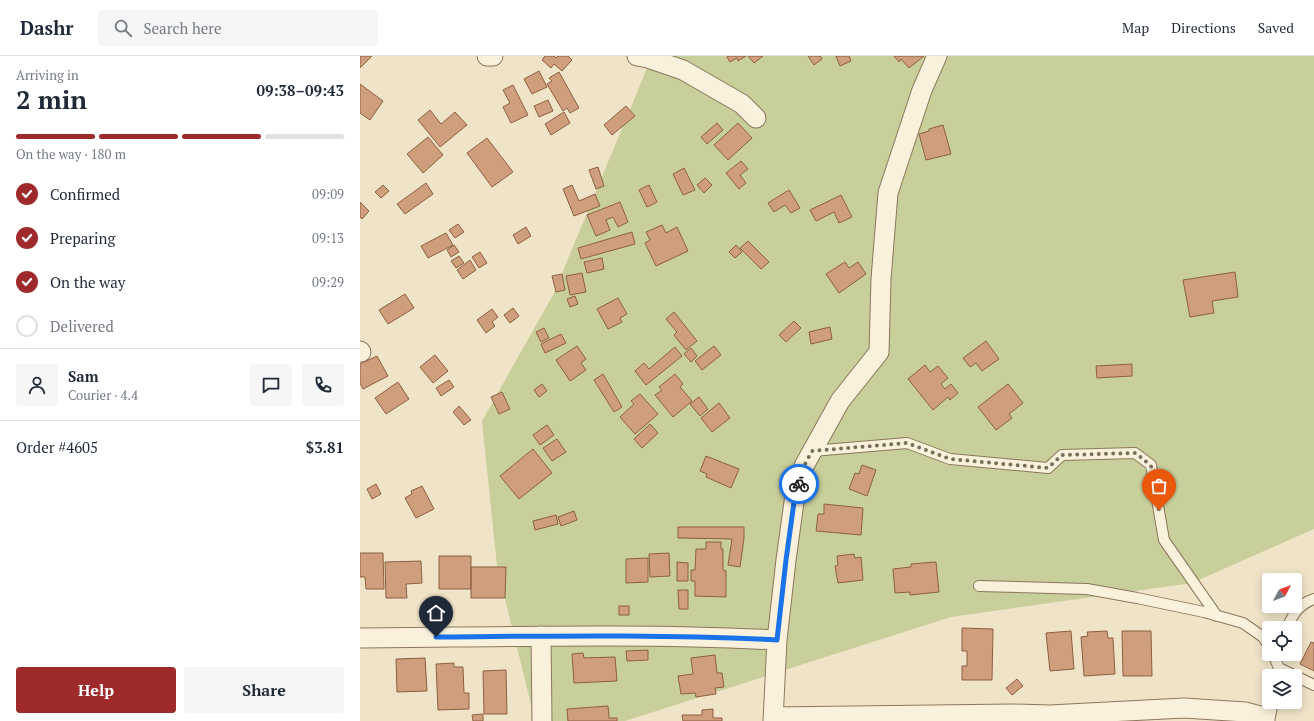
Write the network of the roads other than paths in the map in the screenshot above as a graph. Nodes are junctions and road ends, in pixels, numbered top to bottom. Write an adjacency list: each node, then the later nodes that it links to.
1 (487, 56): 2 (street)
2 (493, 56)
3 (637, 56): 5 (street)
4 (937, 56): 6 (street)
5 (756, 118)
6 (812, 451): 9 (lane); 14 (street)
7 (979, 586): 9 (lane)
8 (1314, 599): 10 (lane)
9 (1217, 616): 12 (lane)
10 (1291, 621)
11 (541, 636): 13 (street); 14 (street); 21 (street)
12 (1262, 636)
13 (360, 638)
14 (777, 640): 19 (street)
15 (1276, 662): 16 (lane)
16 (1314, 685)
17 (1269, 709): 20 (lane)
18 (1051, 718): 19 (street); 20 (street)
19 (773, 719)
20 (1263, 720)
21 (542, 721)

